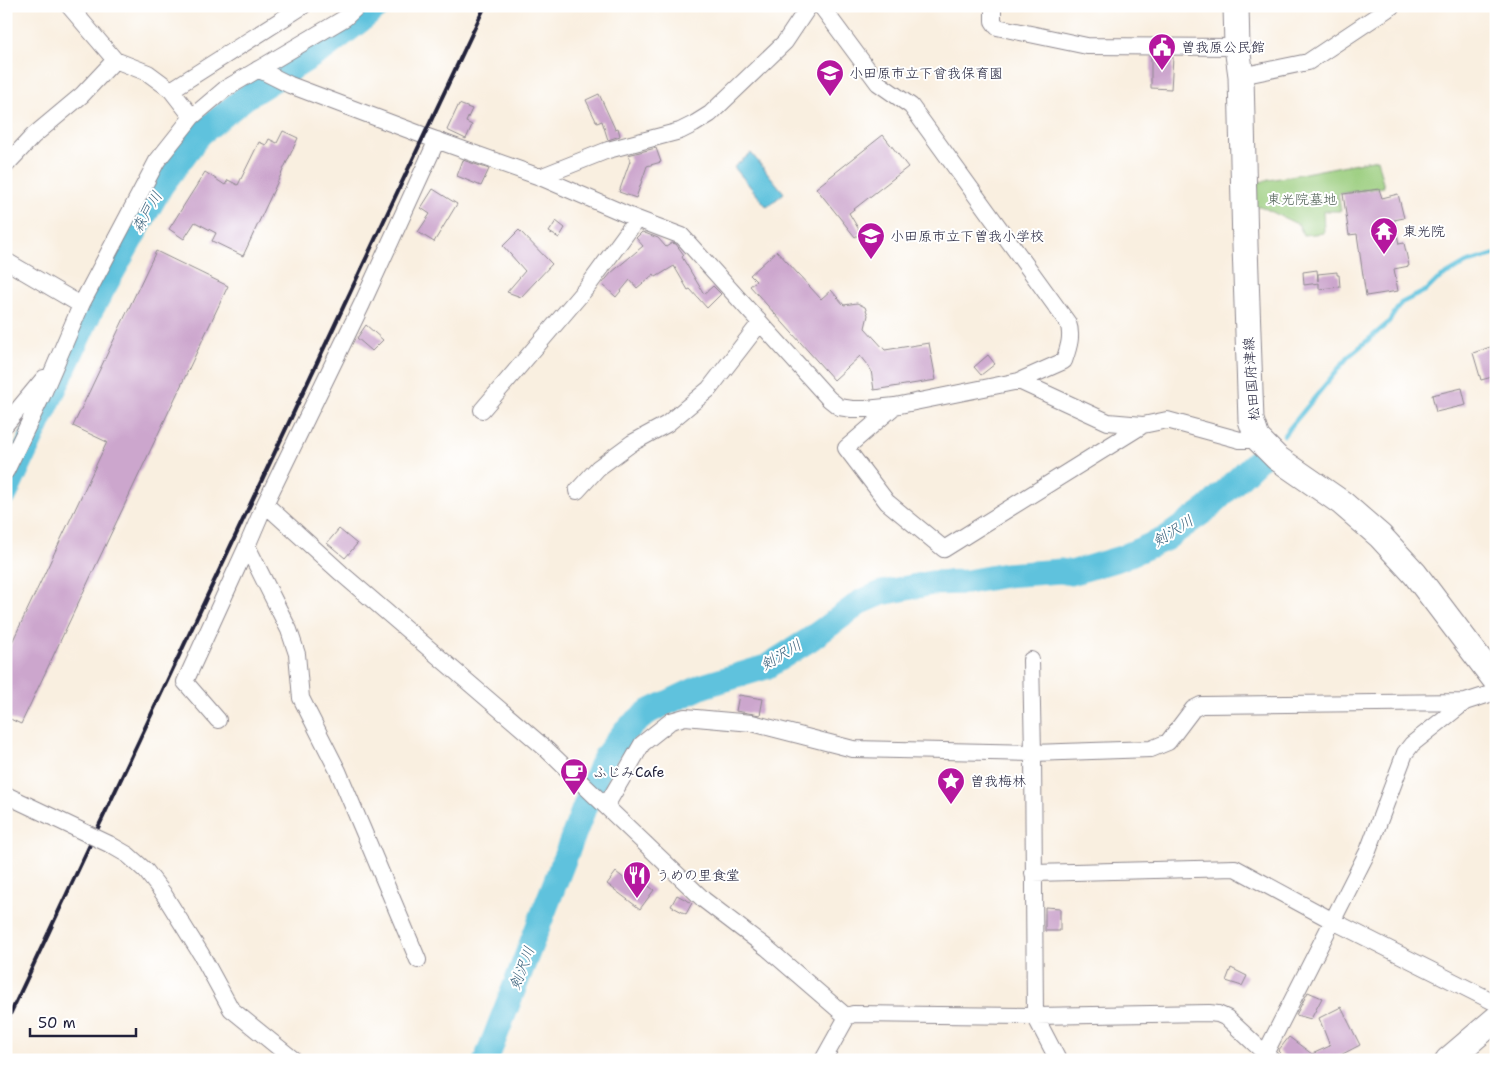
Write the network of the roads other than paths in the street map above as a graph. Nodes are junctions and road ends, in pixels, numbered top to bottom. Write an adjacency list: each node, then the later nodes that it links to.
1 (69, 6): 10 (street)
2 (303, 6): 13 (street)
3 (358, 6): 11 (street)
4 (809, 6): 17 (street)
5 (821, 6): 23 (street)
6 (993, 6): 9 (street)
7 (1236, 6): 9 (main road, 松田国府津線)
8 (1392, 6): 12 (street)
9 (1237, 47): 12 (main road, 松田国府津線)
10 (116, 60): 13 (street); 16 (street)
11 (258, 69): 14 (street); 15 (street)
12 (1241, 76): 28 (main road, 松田国府津線)
13 (171, 90): 14 (street)
14 (192, 117): 20 (street)
15 (437, 140): 17 (street); 31 (street)
16 (6, 165)
17 (540, 177): 18 (street)
18 (638, 219): 21 (street); 25 (street)
19 (6, 261): 20 (street)
20 (82, 303): 22 (street)
21 (760, 323): 24 (street); 30 (street)
22 (53, 367): 26 (street); 29 (street)
23 (1019, 381): 24 (street); 27 (street)
24 (895, 406): 27 (street)
25 (482, 410)
26 (6, 424)
27 (1143, 425): 28 (street)
28 (1258, 438): 34 (main road, 松田国府津線)
29 (6, 471)
30 (577, 491)
31 (265, 504): 32 (street); 40 (street)
32 (247, 546): 37 (street); 43 (street)
33 (1031, 660): 38 (street)
34 (1496, 681)
35 (1496, 692): 36 (street)
36 (1465, 702): 38 (street); 42 (street)
37 (218, 720)
38 (1033, 753): 40 (street); 41 (street)
39 (6, 795): 49 (street, bridge)
40 (604, 803): 46 (street)
41 (1033, 873): 42 (street); 45 (street)
42 (1333, 921): 44 (street); 48 (street)
43 (418, 960)
44 (1496, 1002)
45 (1034, 1016): 46 (street); 48 (street); 51 (street)
46 (847, 1017): 50 (street)
47 (1496, 1019): 52 (main road)
48 (1268, 1057)
49 (294, 1060)
50 (823, 1060)
51 (1058, 1060)
52 (1448, 1060)

